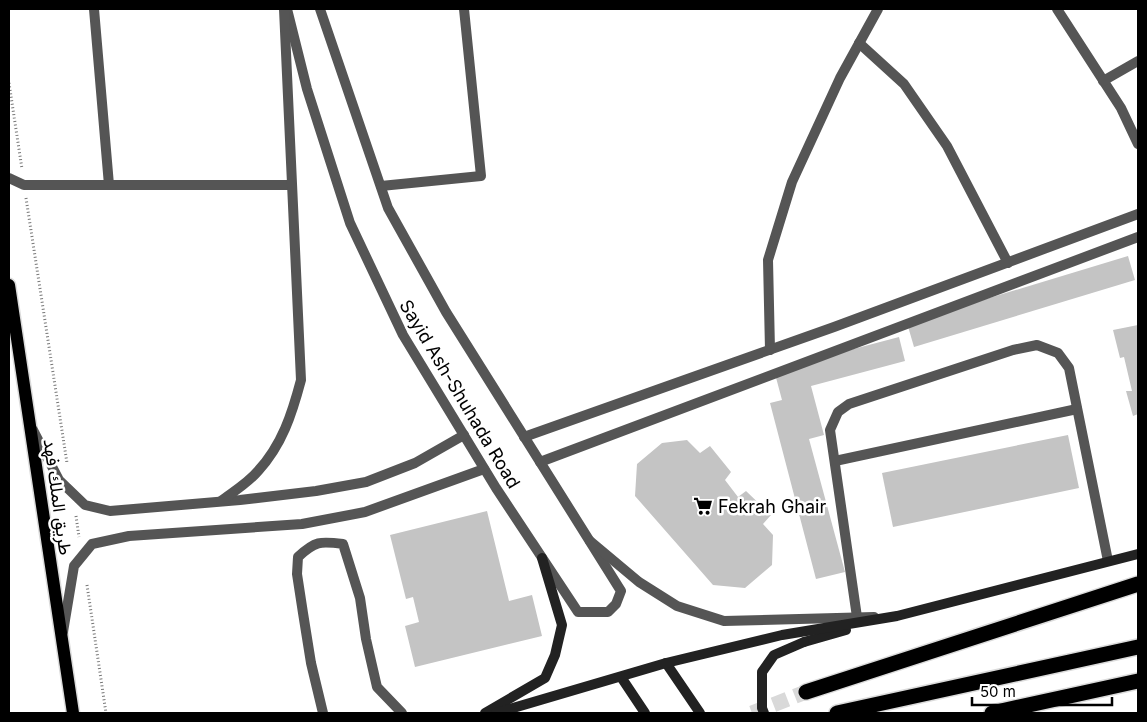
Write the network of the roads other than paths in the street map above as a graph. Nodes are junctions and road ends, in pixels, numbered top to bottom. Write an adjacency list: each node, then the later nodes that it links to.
1 (94, 9): 12 (street)
2 (285, 9): 13 (street); 22 (street, Sayid Ash-Shuhada Road)
3 (320, 9): 14 (street, Sayid Ash-Shuhada Road)
4 (464, 9): 14 (street)
5 (878, 9): 7 (street)
6 (1057, 9): 9 (street)
7 (859, 42): 17 (street); 19 (street)
8 (1138, 61): 9 (street)
9 (1103, 80): 10 (street)
10 (1138, 144)
11 (9, 178): 12 (street)
12 (110, 185): 13 (street)
13 (291, 185): 27 (street)
14 (381, 186): 23 (street, Sayid Ash-Shuhada Road)
15 (1138, 214): 17 (street)
16 (1138, 237): 25 (street)
17 (1008, 263): 19 (street)
18 (9, 285): 21 (main road, طريق الملك فهد)
19 (770, 350): 23 (street)
20 (1077, 409): 24 (street); 24 (street); 31 (street)
21 (29, 422): 27 (street); 35 (main road, طريق الملك فهد)
22 (464, 435): 26 (street, Sayid Ash-Shuhada Road); 27 (street)
23 (524, 437): 25 (street, Sayid Ash-Shuhada Road)
24 (835, 461): 34 (street)
25 (540, 462): 28 (street, Sayid Ash-Shuhada Road)
26 (484, 469): 30 (street, Sayid Ash-Shuhada Road); 35 (street)
27 (222, 501)
28 (590, 542): 30 (street, Sayid Ash-Shuhada Road); 34 (street)
29 (1138, 554): 31 (main road)
30 (542, 558): 46 (main road)
31 (1108, 562): 33 (main road)
32 (1138, 584): 41 (highway)
33 (897, 616): 34 (street); 37 (main road); 50 (main road, bridge)
34 (857, 617)
35 (62, 641): 40 (main road, طريق الملك فهد)
36 (1138, 647): 51 (highway)
37 (666, 663): 38 (main road); 49 (main road)
38 (621, 677): 47 (main road); 48 (main road)
39 (1138, 681): 52 (highway)
40 (69, 689): 42 (main road, طريق الملك فهد); 43 (main road)
41 (806, 692)
42 (73, 713)
43 (78, 713)
44 (323, 713): 45 (street)
45 (402, 713)
46 (485, 713)
47 (496, 713)
48 (645, 713)
49 (700, 713)
50 (764, 713)
51 (837, 713)
52 (992, 713)

